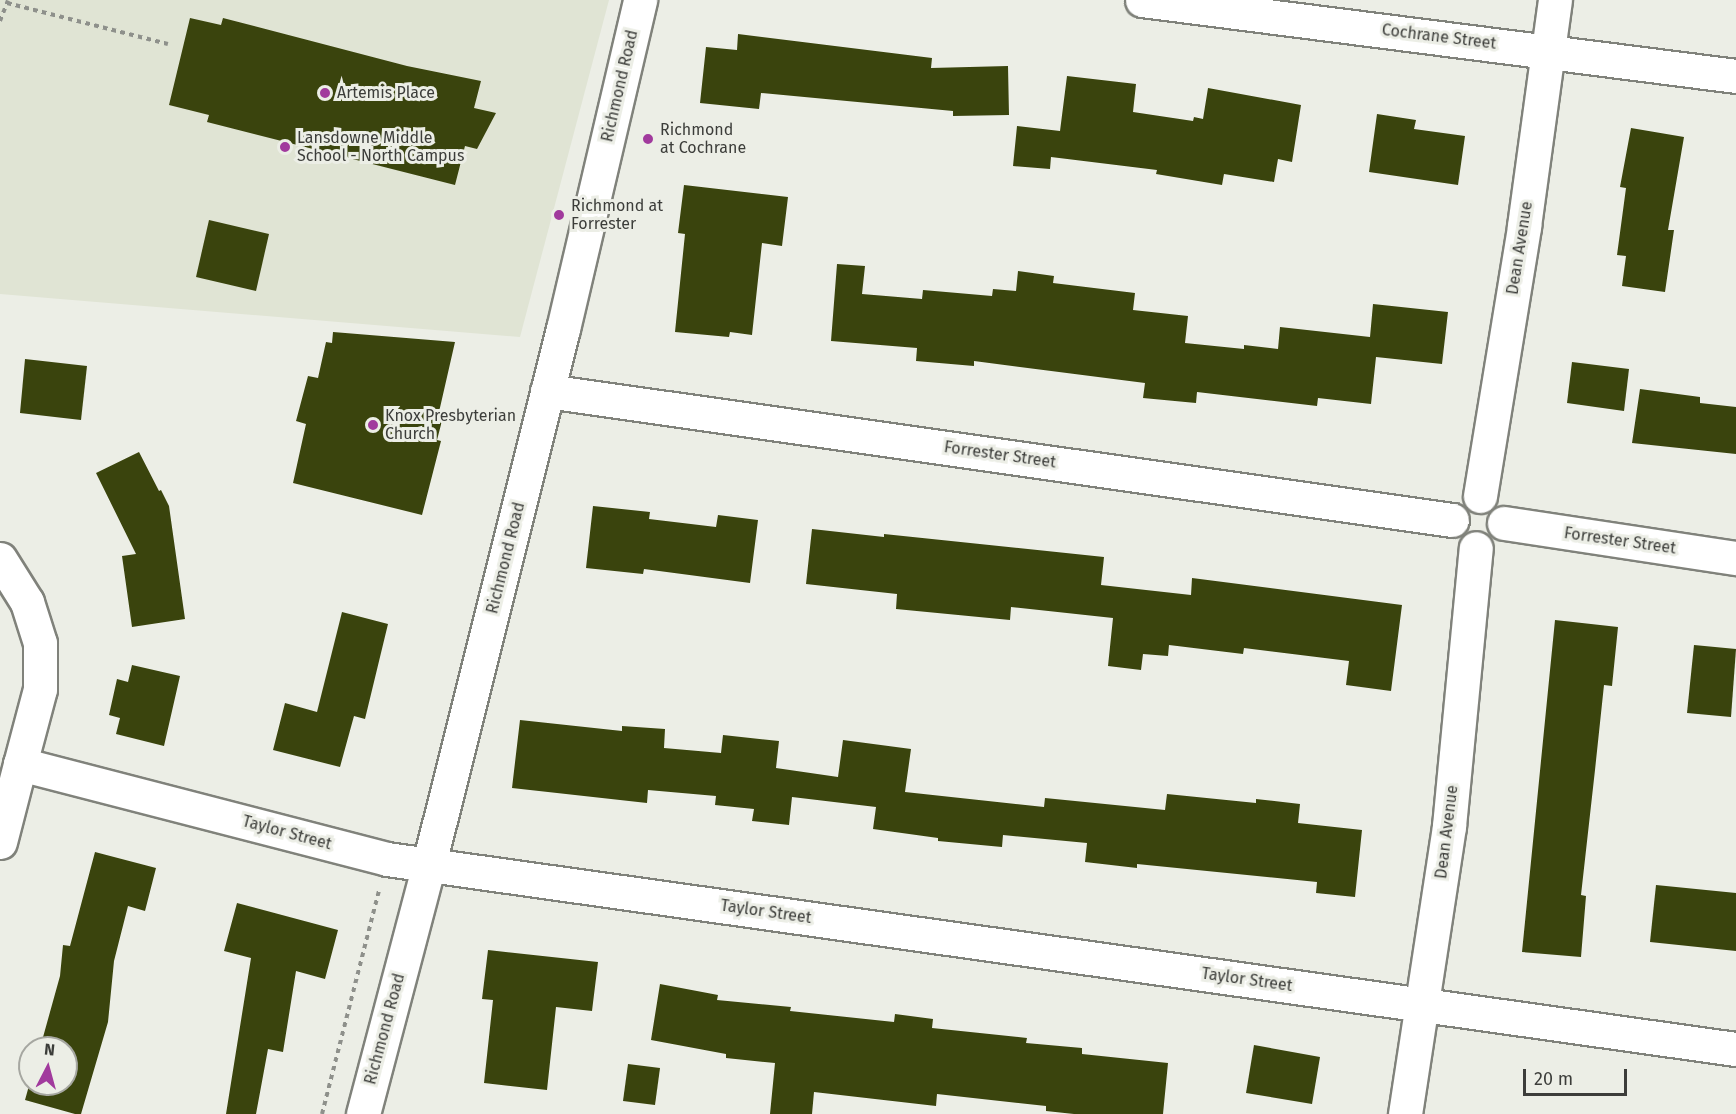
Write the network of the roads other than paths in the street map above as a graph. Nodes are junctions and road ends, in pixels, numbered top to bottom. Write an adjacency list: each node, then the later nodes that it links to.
1 (640, 0): 6 (street, Richmond Road)
2 (1142, 0): 4 (street, Cochrane Street)
3 (1555, 0): 4 (street, Dean Avenue)
4 (1547, 50): 5 (street, Cochrane Street); 7 (street, Dean Avenue)
5 (1736, 76)
6 (547, 390): 8 (street, Forrester Street); 15 (street, Richmond Road)
7 (1480, 496): 8 (street); 9 (street)
8 (1452, 520): 10 (street)
9 (1504, 524): 10 (street); 11 (street, Forrester Street)
10 (1476, 548): 16 (street, Dean Avenue)
11 (1736, 558)
12 (0, 559): 13 (street)
13 (20, 764): 14 (street); 15 (street, Taylor Street)
14 (0, 842)
15 (429, 864): 16 (street, Taylor Street); 18 (street, Richmond Road)
16 (1422, 1005): 17 (street, Taylor Street); 19 (street, Dean Avenue)
17 (1736, 1049)
18 (363, 1114)
19 (1405, 1114)

